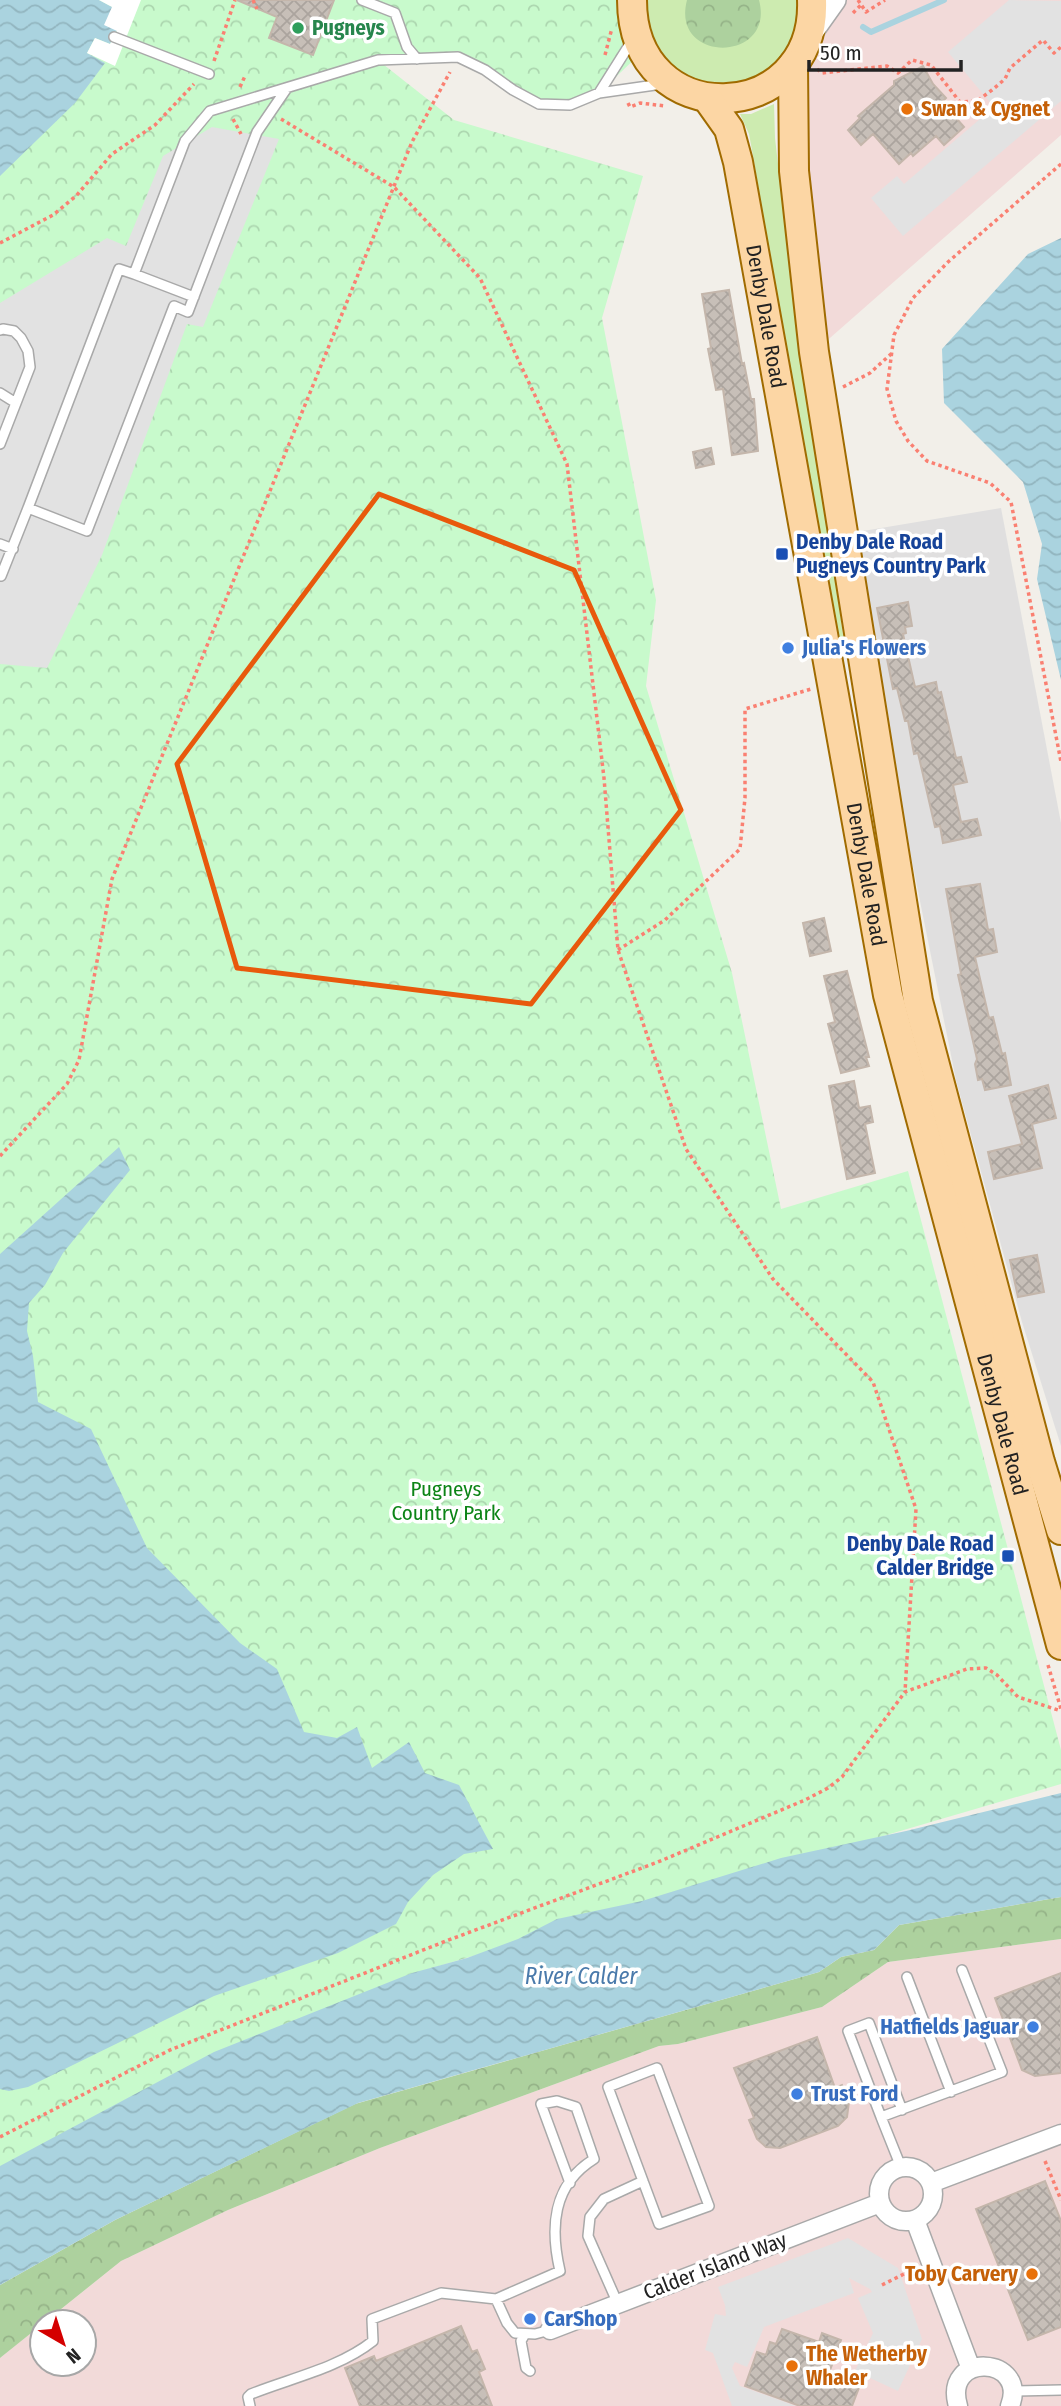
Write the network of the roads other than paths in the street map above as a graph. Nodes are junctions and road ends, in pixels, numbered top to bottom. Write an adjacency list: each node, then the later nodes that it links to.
1 (362, 0): 7 (lane)
2 (812, 0): 6 (main road)
3 (835, 0): 6 (street)
4 (631, 13): 10 (main road); 12 (lane)
5 (114, 37): 9 (lane)
6 (808, 38): 8 (main road)
7 (417, 59): 11 (lane); 12 (lane)
8 (805, 67): 13 (main road); 24 (main road, Denby Dale Road)
9 (209, 74)
10 (670, 82): 12 (lane); 13 (main road)
11 (287, 88): 14 (lane); 15 (lane)
12 (599, 93)
13 (707, 98): 25 (main road, Denby Dale Road)
14 (134, 274): 15 (lane); 20 (lane)
15 (194, 297): 20 (lane)
16 (0, 330): 18 (lane)
17 (0, 393): 18 (lane)
18 (16, 403): 19 (lane)
19 (0, 444)
20 (27, 508): 22 (lane)
21 (0, 544): 22 (lane)
22 (13, 548): 23 (lane)
23 (1, 576)
24 (1061, 1530)
25 (1061, 1645)
26 (962, 1970): 28 (lane)
27 (907, 1977): 28 (lane)
28 (951, 2092): 29 (lane)
29 (902, 2110): 30 (lane); 30 (lane)
30 (881, 2117): 32 (lane)
31 (1061, 2134): 35 (street)
32 (901, 2167): 35 (street); 36 (street)
33 (643, 2181): 33 (lane); 39 (lane)
34 (570, 2183): 34 (lane); 38 (lane)
35 (931, 2183): 37 (street)
36 (880, 2203): 37 (street); 39 (street, Calder Island Way)
37 (915, 2220): 42 (street)
38 (496, 2298): 41 (lane); 46 (lane)
39 (618, 2304): 40 (street, Calder Island Way)
40 (550, 2330): 41 (lane)
41 (525, 2334): 43 (lane)
42 (971, 2369): 45 (street); 47 (street)
43 (530, 2371)
44 (1061, 2390): 45 (lane)
45 (1012, 2399)
46 (250, 2406)
47 (957, 2406)

